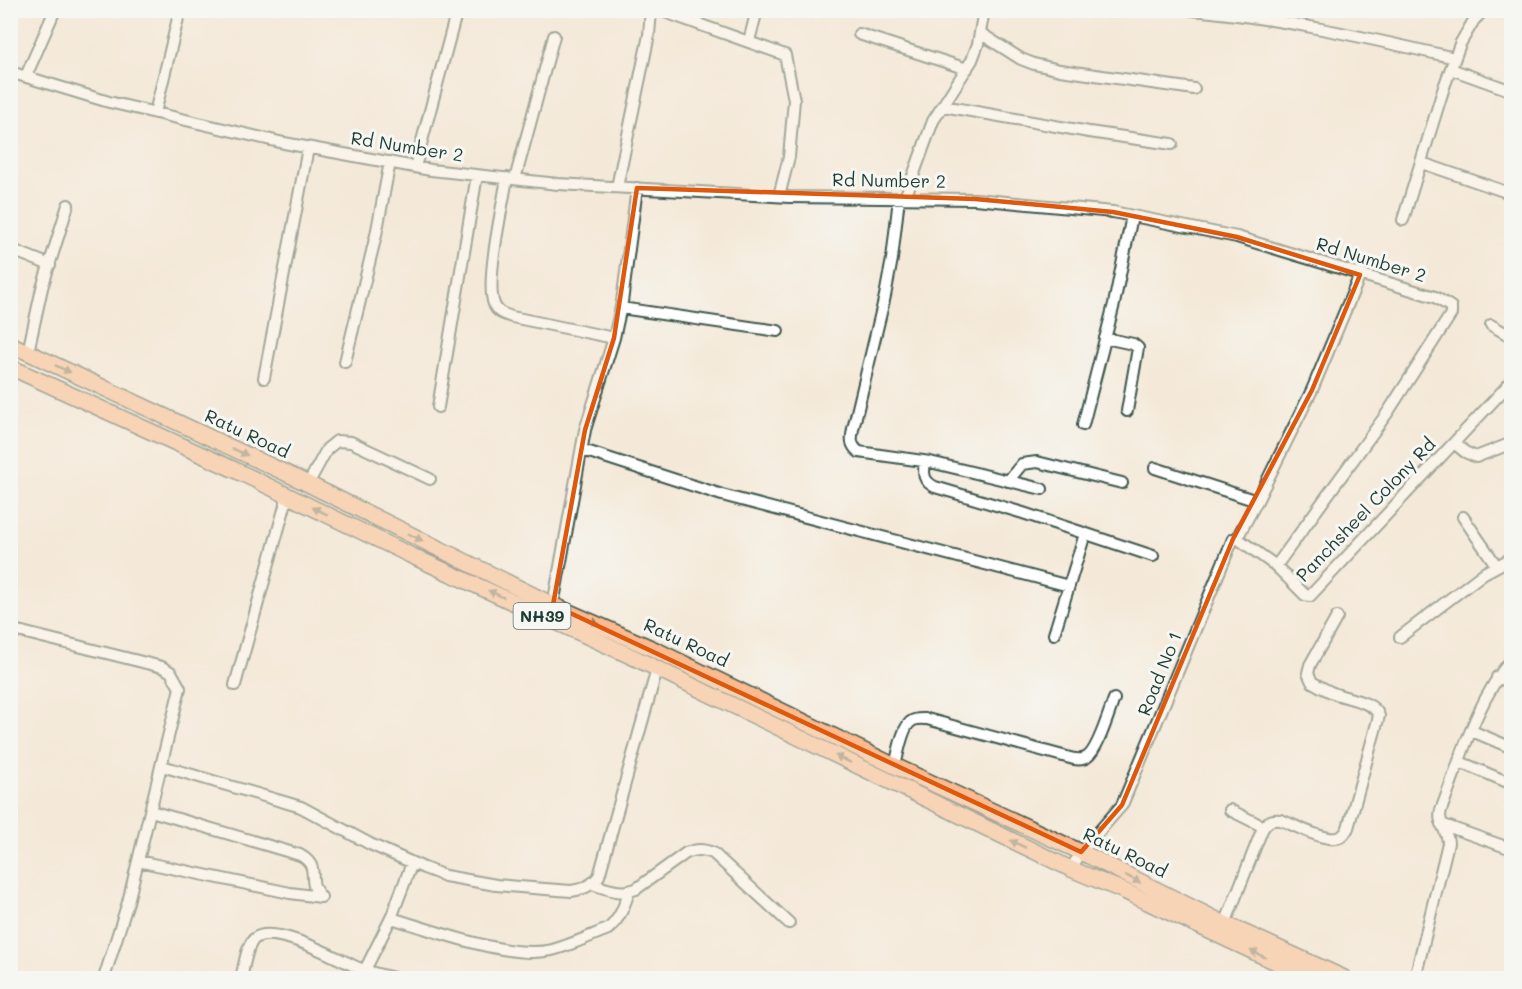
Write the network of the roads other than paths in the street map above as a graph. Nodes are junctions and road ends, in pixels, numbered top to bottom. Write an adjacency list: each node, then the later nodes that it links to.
1 (55, 10): 18 (street)
2 (180, 10): 22 (street)
3 (457, 10): 27 (street)
4 (651, 10): 30 (street)
5 (659, 10): 14 (street)
6 (757, 10): 14 (street)
7 (984, 10): 11 (street)
8 (1192, 10): 10 (street)
9 (1484, 10): 15 (street)
10 (1219, 12): 15 (street)
11 (980, 33): 16 (street); 19 (street)
12 (859, 34): 16 (street)
13 (554, 36): 29 (street)
14 (749, 41): 33 (street)
15 (1453, 64): 20 (street); 26 (street)
16 (967, 69): 21 (street)
17 (10, 72): 18 (street, Rd Number 2)
18 (26, 76): 22 (street, Rd Number 2)
19 (1194, 89)
20 (1512, 92)
21 (943, 106): 23 (street); 34 (street)
22 (155, 113): 24 (street, Rd Number 2)
23 (1172, 144)
24 (308, 148): 25 (street, Rd Number 2); 51 (street)
25 (390, 162): 27 (street, Rd Number 2); 49 (street)
26 (1422, 163): 32 (street); 37 (street)
27 (415, 167): 28 (street, Rd Number 2)
28 (477, 175): 29 (street, Rd Number 2); 53 (street)
29 (511, 179): 30 (street, Rd Number 2); 45 (street)
30 (617, 187): 31 (street, Rd Number 2)
31 (637, 188): 33 (street, Rd Number 2); 41 (street)
32 (1512, 194)
33 (779, 196): 34 (street, Rd Number 2)
34 (902, 198): 36 (street, Rd Number 2); 59 (street)
35 (68, 205): 39 (street)
36 (1132, 216): 40 (street, Rd Number 2); 46 (street)
37 (1403, 220)
38 (10, 249): 39 (street)
39 (50, 265): 48 (street)
40 (1360, 275): 67 (street, Road No 1); 74 (street, Rd Number 2)
41 (621, 308): 43 (street); 45 (street)
42 (1491, 325): 44 (street)
43 (778, 331)
44 (1512, 337)
45 (614, 338): 58 (street)
46 (1105, 338): 54 (street); 55 (street)
47 (10, 344): 48 (main road, Ratu Road)
48 (28, 352): 64 (main road, Ratu Road, one-way to 64)
49 (345, 362)
50 (10, 367): 66 (main road, Ratu Road / NH39)
51 (264, 378)
52 (1512, 381): 57 (street, Panchsheel Colony Rd)
53 (438, 407)
54 (1127, 411)
55 (1083, 425)
56 (1512, 442): 57 (street)
57 (1454, 443): 74 (street, Panchsheel Colony Rd)
58 (583, 450): 75 (street); 76 (street)
59 (925, 462): 62 (street); 69 (street)
60 (1155, 468): 67 (street)
61 (430, 479): 64 (street)
62 (1008, 481): 63 (street); 65 (street)
63 (1122, 483)
64 (308, 484): 76 (main road, Ratu Road, one-way to 76)
65 (1042, 489)
66 (288, 495): 82 (main road, Ratu Road / NH39, one-way to 66); 85 (street)
67 (1257, 501): 70 (street, Road No 1)
68 (1463, 517): 73 (street)
69 (1085, 534): 71 (street); 75 (street)
70 (1237, 538): 74 (street, Panchsheel Colony Rd); 98 (street, Road No 1)
71 (1153, 556)
72 (1512, 558): 73 (street)
73 (1496, 565): 80 (street)
74 (1276, 566)
75 (1069, 586): 79 (street)
76 (553, 605): 91 (main road, Ratu Road, one-way to 91)
77 (1337, 617): 96 (street)
78 (10, 629): 90 (street)
79 (1054, 634)
80 (1400, 637)
81 (1512, 659): 83 (street)
82 (657, 669): 101 (main road, Ratu Road / NH39, one-way to 82); 102 (street)
83 (1497, 677): 84 (street); 87 (street)
84 (1512, 683)
85 (235, 685)
86 (1114, 699): 91 (street)
87 (1472, 731): 88 (street); 89 (street)
88 (1512, 748)
89 (1460, 762): 92 (street); 95 (street)
90 (162, 766): 94 (street); 100 (street)
91 (895, 766): 98 (main road, Ratu Road)
92 (1512, 784)
93 (1230, 810): 96 (street)
94 (151, 811): 99 (street); 99 (street)
95 (1441, 824): 97 (street); 113 (street)
96 (1264, 827): 106 (street)
97 (1512, 846)
98 (1081, 852): 101 (street, Road No 1); 106 (main road, Ratu Road, one-way to 106)
99 (138, 861): 108 (street)
100 (412, 863): 102 (street); 104 (street)
101 (1071, 869): 111 (main road, Ratu Road, one-way to 101)
102 (592, 884): 103 (street)
103 (629, 892): 104 (street); 105 (street)
104 (391, 918): 107 (street)
105 (789, 923)
106 (1225, 924): 112 (main road, Ratu Road)
107 (365, 970): 109 (street); 110 (street)
108 (104, 978)
109 (241, 978)
110 (394, 978)
111 (1311, 978)
112 (1344, 978)
113 (1415, 978)

